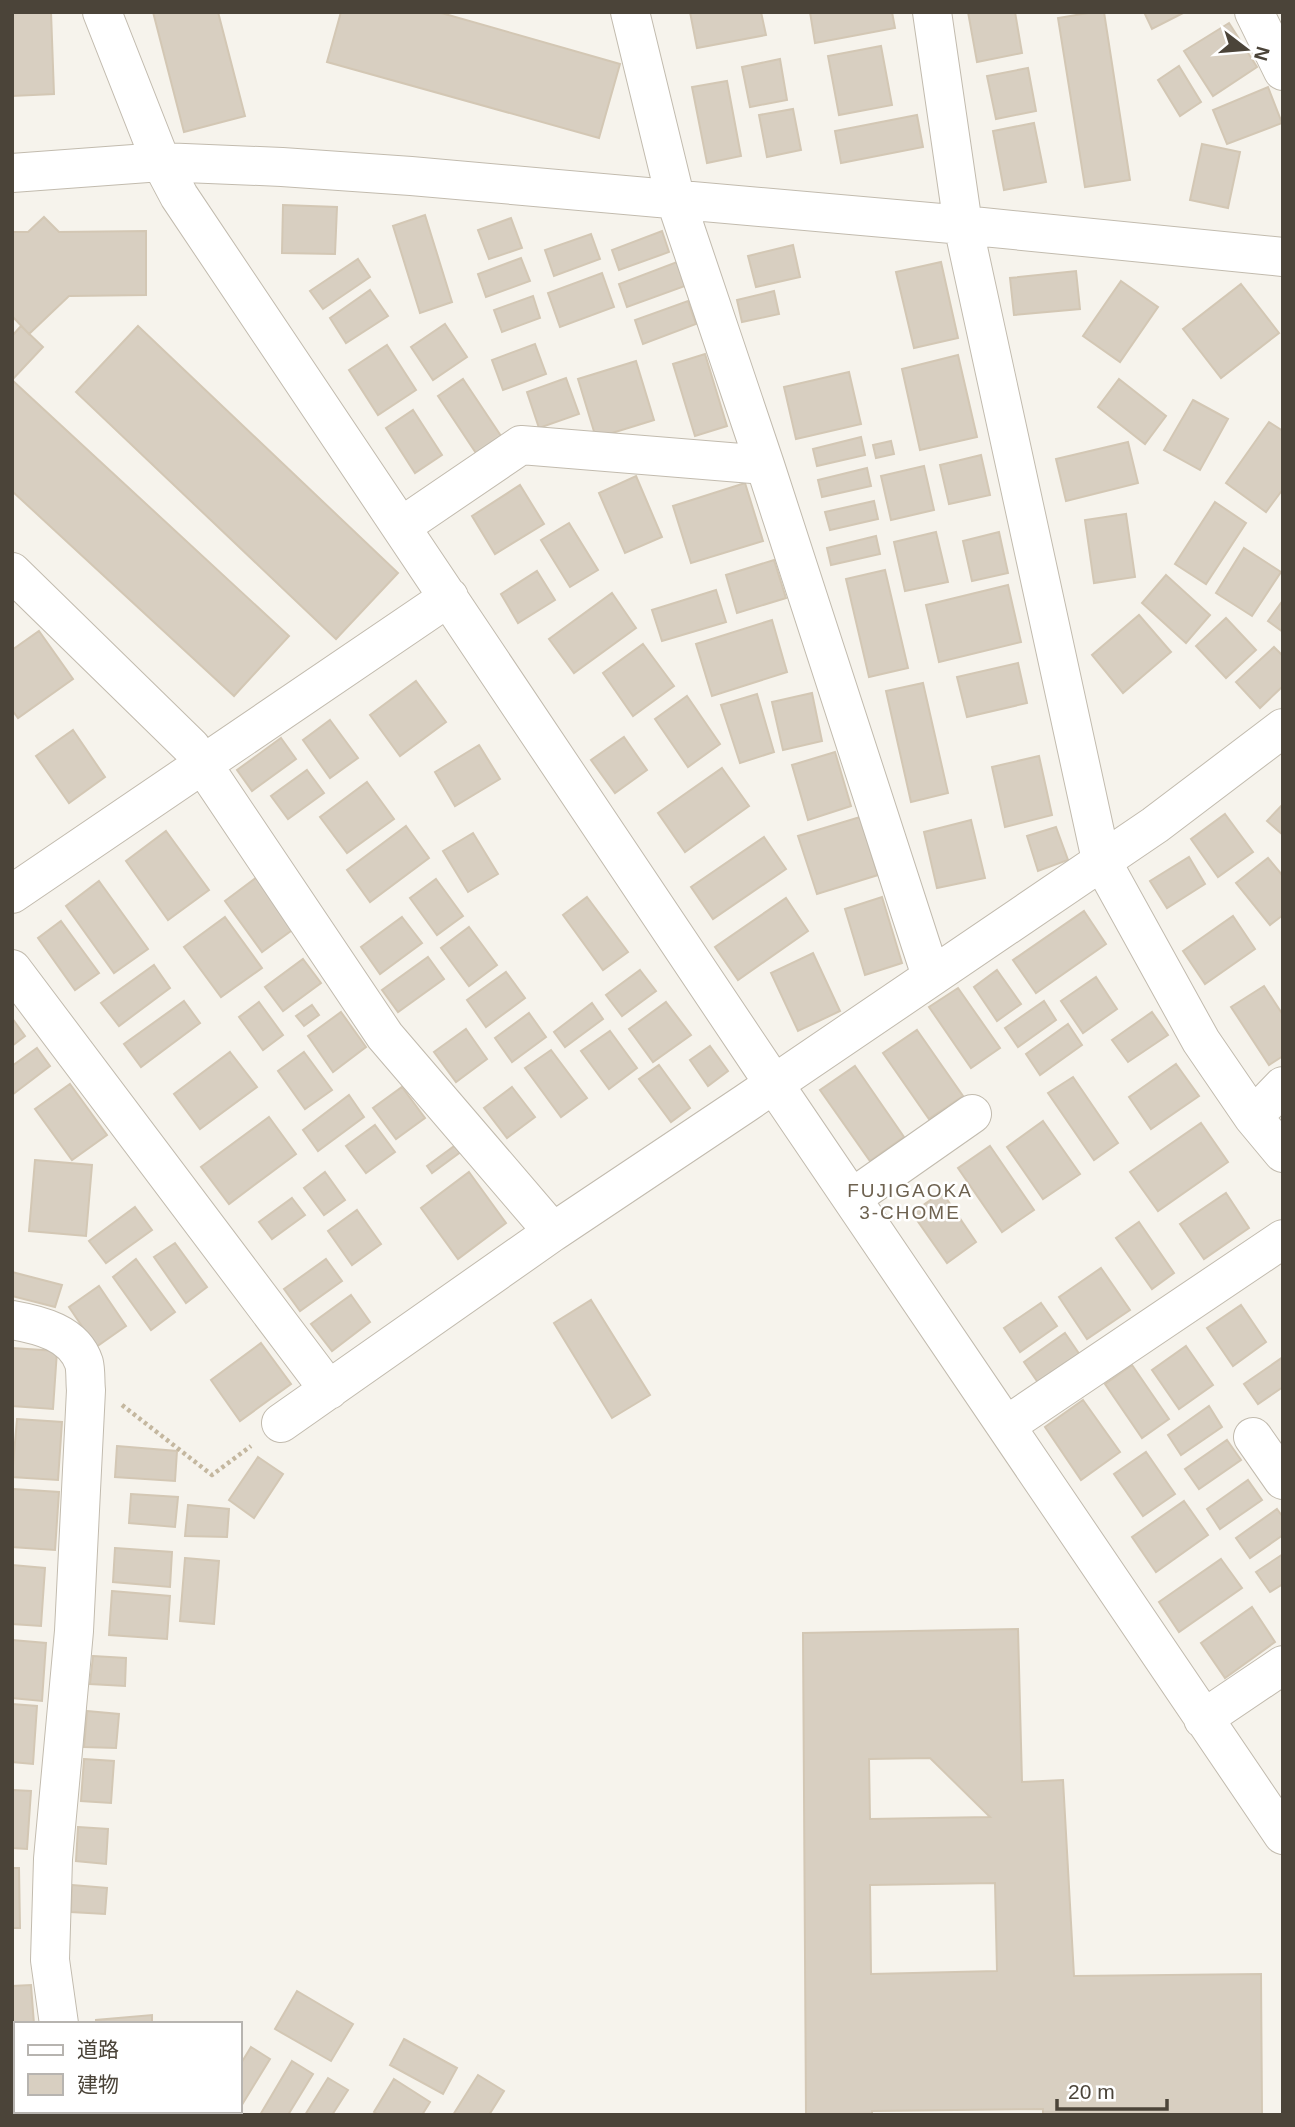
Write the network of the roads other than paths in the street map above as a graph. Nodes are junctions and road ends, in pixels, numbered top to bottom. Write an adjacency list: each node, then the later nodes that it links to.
1 (102, 12): 6 (street)
2 (630, 12): 8 (street)
3 (932, 12): 9 (street)
4 (1254, 12): 5 (street)
5 (1283, 71)
6 (161, 162): 7 (street); 8 (street); 12 (street)
7 (12, 173)
8 (676, 201): 9 (street); 11 (street)
9 (963, 225): 10 (street); 17 (street)
10 (1283, 257)
11 (765, 465): 12 (street); 20 (street)
12 (402, 526): 14 (street)
13 (12, 572): 16 (street)
14 (449, 597): 16 (street); 21 (street)
15 (1283, 728): 17 (street)
16 (203, 764): 18 (street); 27 (street)
17 (1101, 860): 20 (street); 24 (street)
18 (12, 894)
19 (12, 970): 30 (street)
20 (931, 976): 21 (street)
21 (774, 1084): 26 (street); 27 (street)
22 (1283, 1086): 24 (street)
23 (972, 1114): 26 (street)
24 (1253, 1117): 25 (street)
25 (1283, 1153)
26 (852, 1198): 32 (street)
27 (553, 1232): 30 (street)
28 (1283, 1239): 32 (street)
29 (12, 1320): 38 (street)
30 (329, 1390): 31 (street)
31 (281, 1423)
32 (1007, 1425): 36 (street)
33 (1253, 1437): 34 (street)
34 (1283, 1480)
35 (1283, 1665): 36 (street)
36 (1203, 1719): 37 (street)
37 (1283, 1835)
38 (59, 2022)

